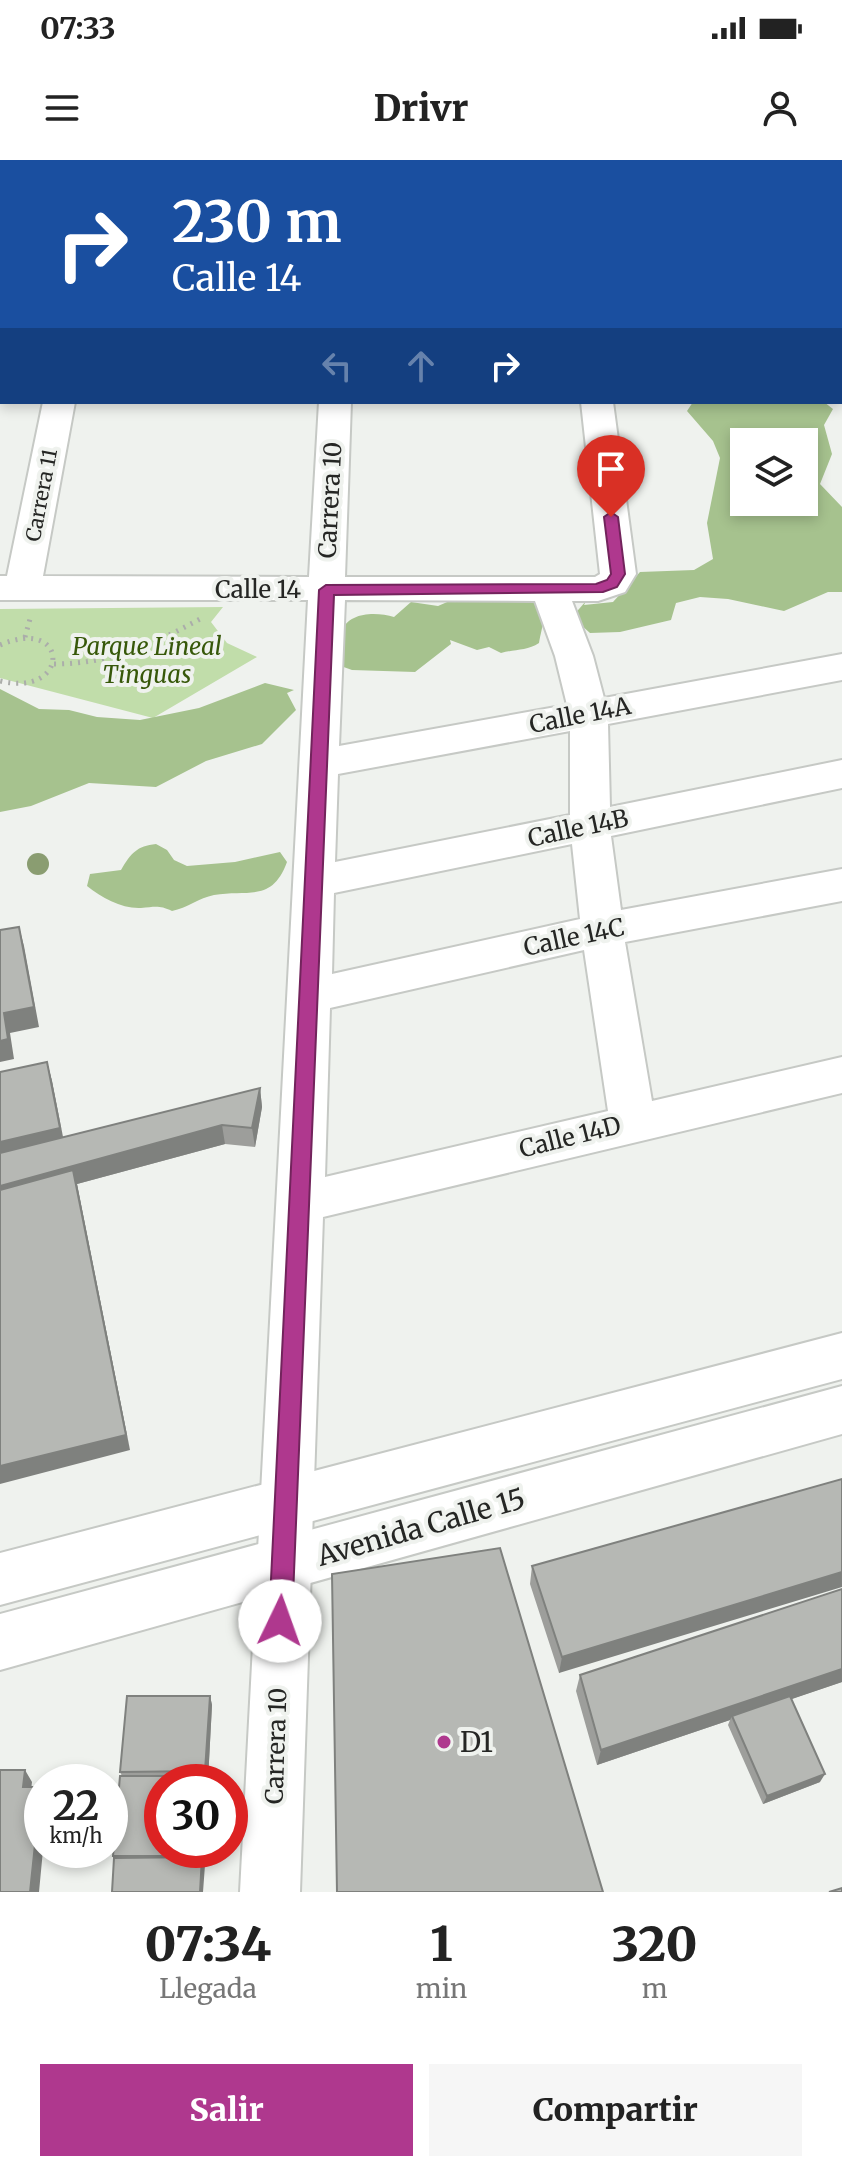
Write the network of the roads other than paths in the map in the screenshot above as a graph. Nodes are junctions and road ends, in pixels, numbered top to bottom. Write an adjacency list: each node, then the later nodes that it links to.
1 (58, 404): 4 (street, Carrera 11)
2 (335, 404): 6 (street, Carrera 10)
3 (597, 404): 5 (street, Calle 14)
4 (11, 588): 6 (street, Calle 14)
5 (549, 589): 6 (street, Calle 14); 8 (street)
6 (326, 590): 9 (street, Carrera 10)
7 (842, 667): 8 (street, Calle 14A)
8 (589, 714): 9 (street, Calle 14A); 11 (street)
9 (319, 764): 12 (street, Carrera 10)
10 (842, 774): 11 (street, Calle 14B)
11 (590, 826): 12 (street, Calle 14B); 14 (street)
12 (313, 882): 15 (street, Carrera 10)
13 (842, 885): 14 (street, Calle 14C)
14 (602, 930): 15 (street, Calle 14C); 17 (street)
15 (308, 996): 18 (street, Carrera 10)
16 (842, 1075): 17 (street, Calle 14D)
17 (633, 1122): 18 (street, Calle 14D)
18 (299, 1203): 21 (street, Carrera 10)
19 (842, 1356): 21 (street)
20 (842, 1410): 22 (street, Avenida Calle 15)
21 (286, 1505): 22 (street, Carrera 10); 23 (street)
22 (283, 1565): 24 (street, Avenida Calle 15); 25 (street, Carrera 10)
23 (0, 1579)
24 (0, 1642)
25 (270, 1892)

